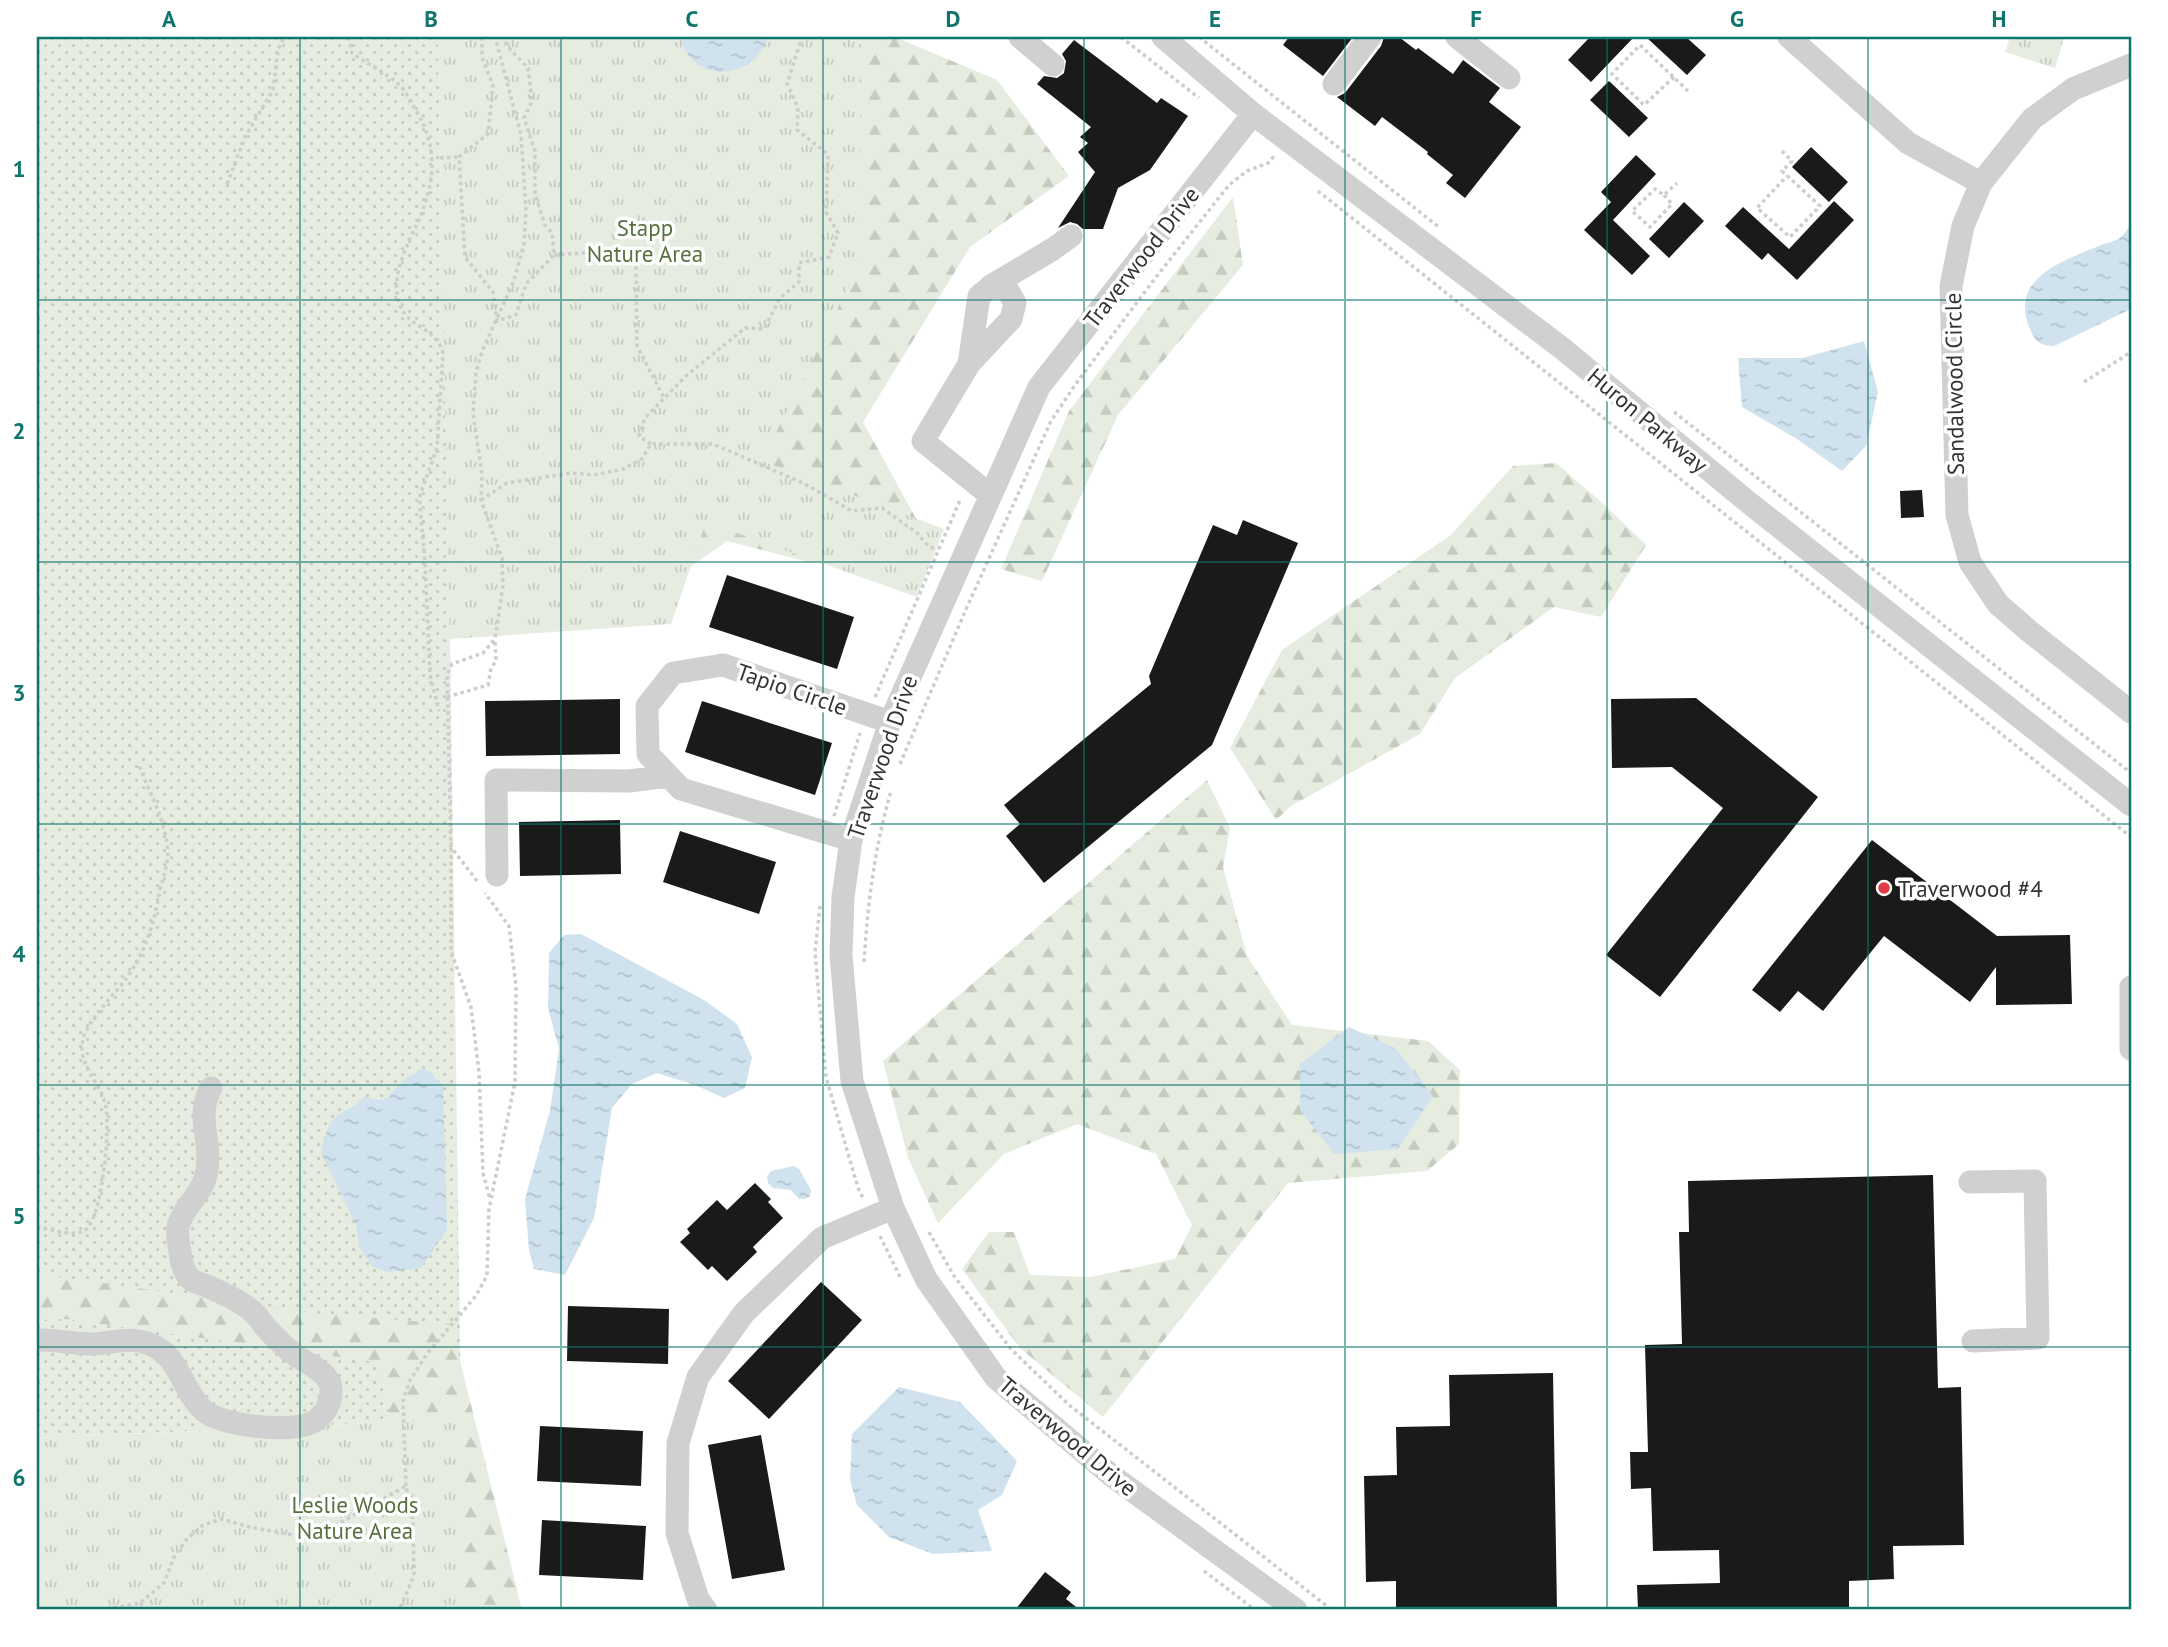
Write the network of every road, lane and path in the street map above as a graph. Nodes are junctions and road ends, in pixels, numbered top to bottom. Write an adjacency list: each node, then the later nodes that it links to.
1 (284, 37): 29 (path)
2 (349, 37): 47 (path)
3 (482, 37): 23 (path)
4 (506, 37): 33 (path)
5 (802, 37): 38 (path)
6 (1020, 37): 12 (street)
7 (1121, 37): 18 (path)
8 (1163, 37): 19 (street, Huron Parkway)
9 (1370, 37): 16 (street)
10 (1457, 37): 15 (street)
11 (1789, 37): 28 (street)
12 (1053, 65)
13 (2131, 65): 28 (street, Sandalwood Circle)
14 (1674, 77): 14 (path); 17 (path)
15 (1509, 78)
16 (1334, 84)
17 (1688, 91)
18 (1207, 104)
19 (1253, 114): 41 (street, Traverwood Drive); 55 (street, Huron Parkway)
20 (1266, 149): 22 (path)
21 (1782, 151): 26 (path)
22 (1274, 156): 25 (path); 52 (path)
23 (459, 157): 24 (path); 33 (path)
24 (440, 158)
25 (1284, 164)
26 (1787, 176): 26 (path)
27 (1677, 183): 31 (path)
28 (1980, 183): 48 (street, Sandalwood Circle)
29 (227, 184)
30 (1315, 189): 57 (path)
31 (1664, 195): 31 (path)
32 (1071, 236): 34 (street)
33 (554, 255): 38 (path)
34 (991, 286): 36 (street); 36 (street)
35 (2131, 352): 37 (path)
36 (969, 364): 41 (street)
37 (2084, 382)
38 (664, 398): 39 (path)
39 (651, 444): 42 (path); 43 (path)
40 (964, 492): 43 (path)
41 (990, 495): 49 (street, Traverwood Drive)
42 (481, 500)
43 (939, 550): 46 (path)
44 (495, 639): 45 (path)
45 (446, 698)
46 (874, 699)
47 (439, 711)
48 (2131, 712)
49 (890, 722): 53 (street, Tapio Circle); 58 (street, Traverwood Drive)
50 (862, 729): 56 (path)
51 (138, 763): 69 (path)
52 (897, 771)
53 (668, 776): 58 (street, Tapio Circle); 60 (street)
54 (893, 784): 61 (path)
55 (2131, 805)
56 (832, 821)
57 (2131, 837)
58 (851, 840): 67 (street, Traverwood Drive)
59 (451, 847): 66 (path)
60 (497, 874)
61 (863, 970)
62 (2131, 987): 63 (street)
63 (2131, 1049)
64 (211, 1088): 70 (street)
65 (1969, 1182): 71 (street)
66 (491, 1201)
67 (893, 1208): 76 (street); 77 (street, Traverwood Drive)
68 (925, 1225): 78 (path)
69 (37, 1227)
70 (37, 1340)
71 (1973, 1341)
72 (140, 1603): 73 (path); 74 (path); 75 (path)
73 (100, 1610)
74 (148, 1610)
75 (399, 1610)
76 (706, 1610)
77 (1296, 1610)
78 (1332, 1610)

